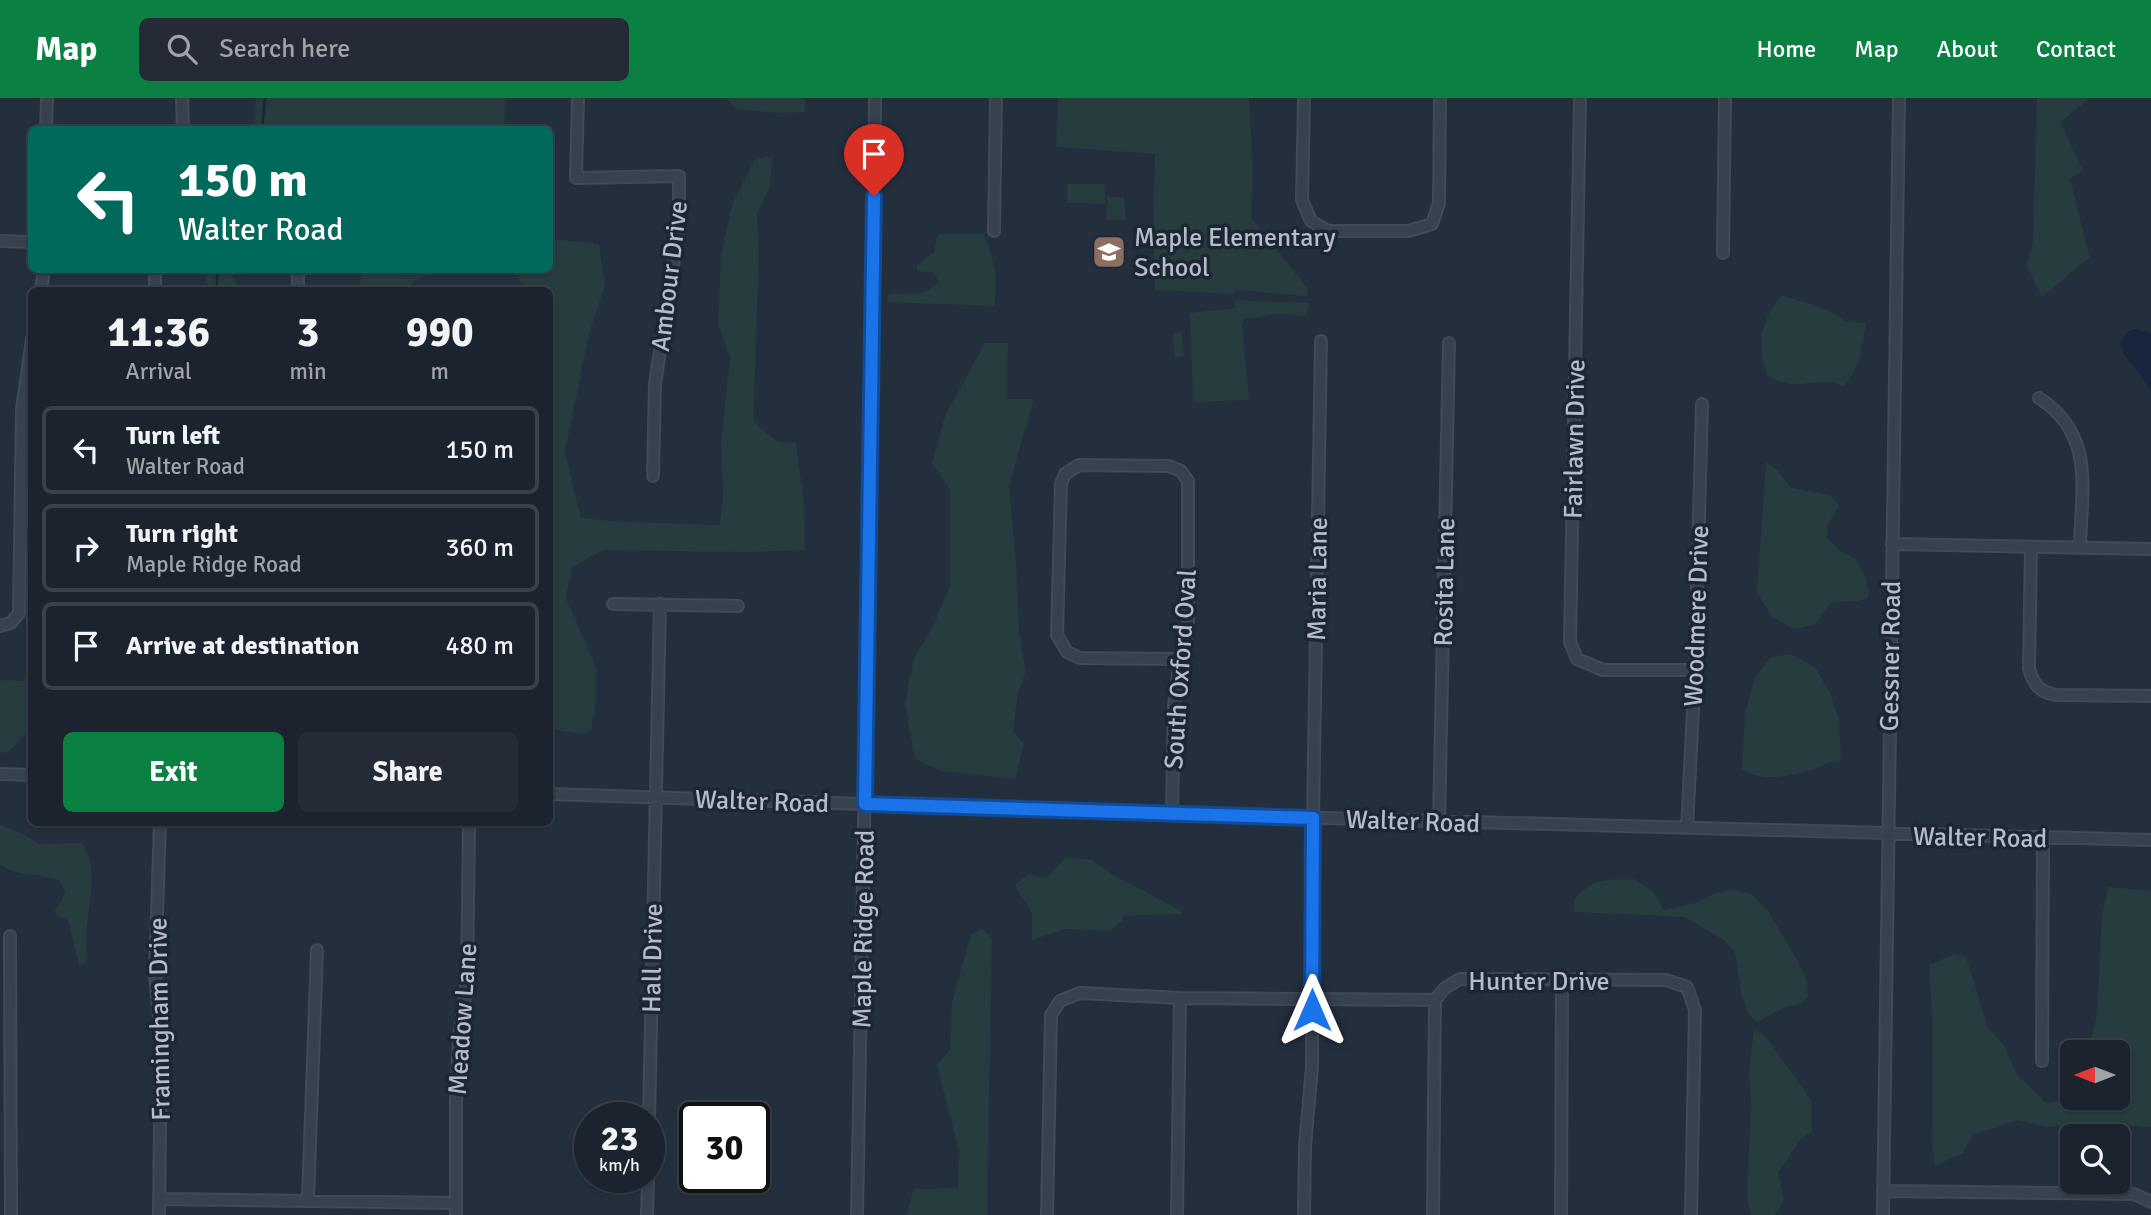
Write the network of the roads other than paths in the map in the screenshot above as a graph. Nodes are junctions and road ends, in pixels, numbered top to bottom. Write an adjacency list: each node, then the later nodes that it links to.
1 (47, 98): 11 (street)
2 (578, 98): 22 (street, Ambour Drive)
3 (875, 98): 38 (street, Maple Ridge Road)
4 (996, 98): 13 (street)
5 (1304, 98): 6 (street)
6 (1440, 98)
7 (1580, 98): 32 (street, Fairlawn Drive)
8 (1726, 98): 16 (street)
9 (1899, 98): 23 (street, Gessner Road)
10 (185, 99): 12 (street)
11 (46, 126)
12 (183, 126)
13 (995, 231)
14 (0, 242): 15 (street)
15 (28, 242)
16 (1723, 253)
17 (1321, 341): 40 (street, Maria Lane)
18 (1449, 343): 41 (street, Rosita Lane)
19 (28, 367): 30 (street)
20 (2039, 398): 25 (street)
21 (1702, 404): 32 (street, Woodmere Drive)
22 (653, 476)
23 (1892, 544): 24 (street); 45 (street, Gessner Road)
24 (2031, 548): 25 (street); 33 (street)
25 (2080, 548): 26 (street)
26 (2151, 549)
27 (613, 604): 28 (street)
28 (660, 604): 29 (street); 37 (street, Hall Drive)
29 (738, 607)
30 (0, 626)
31 (1180, 659): 31 (street, South Oxford Oval); 39 (street, South Oxford Oval)
32 (1695, 670): 44 (street, Woodmere Drive)
33 (2151, 696)
34 (0, 774): 35 (street)
35 (28, 775)
36 (553, 794): 37 (street, Walter Road)
37 (655, 798): 38 (street, Walter Road); 55 (street, Hall Drive)
38 (865, 804): 39 (street, Walter Road); 65 (street, Maple Ridge Road)
39 (1172, 814): 40 (street, Walter Road)
40 (1313, 818): 41 (street, Walter Road); 52 (street, Maria Lane)
41 (1439, 822): 44 (street, Walter Road)
42 (160, 826): 58 (street, Framingham Drive)
43 (469, 826): 61 (street, Meadow Lane)
44 (1687, 828): 45 (street, Walter Road)
45 (1887, 834): 46 (street, Walter Road); 56 (street, Gessner Road)
46 (2043, 838): 47 (street, Walter Road); 54 (street)
47 (2151, 840)
48 (10, 936): 62 (street)
49 (317, 950): 59 (street)
50 (1562, 980): 53 (street, Hunter Drive); 70 (street); 71 (street, Hunter Drive)
51 (1180, 998): 52 (street, Hunter Drive); 66 (street, Hunter Drive); 67 (street)
52 (1312, 999): 53 (street, Hunter Drive); 68 (street, Maria Lane)
53 (1434, 1000): 69 (street)
54 (2042, 1061)
55 (649, 1102)
56 (1883, 1191): 60 (street); 72 (street, Gessner Road)
57 (648, 1193): 64 (street)
58 (159, 1199): 59 (street); 63 (street, Framingham Drive)
59 (308, 1199): 61 (street)
60 (2151, 1202)
61 (456, 1209)
62 (11, 1215)
63 (159, 1215)
64 (647, 1215)
65 (857, 1215)
66 (1047, 1215)
67 (1177, 1215)
68 (1304, 1215)
69 (1433, 1215)
70 (1561, 1215)
71 (1691, 1215)
72 (1882, 1215)

